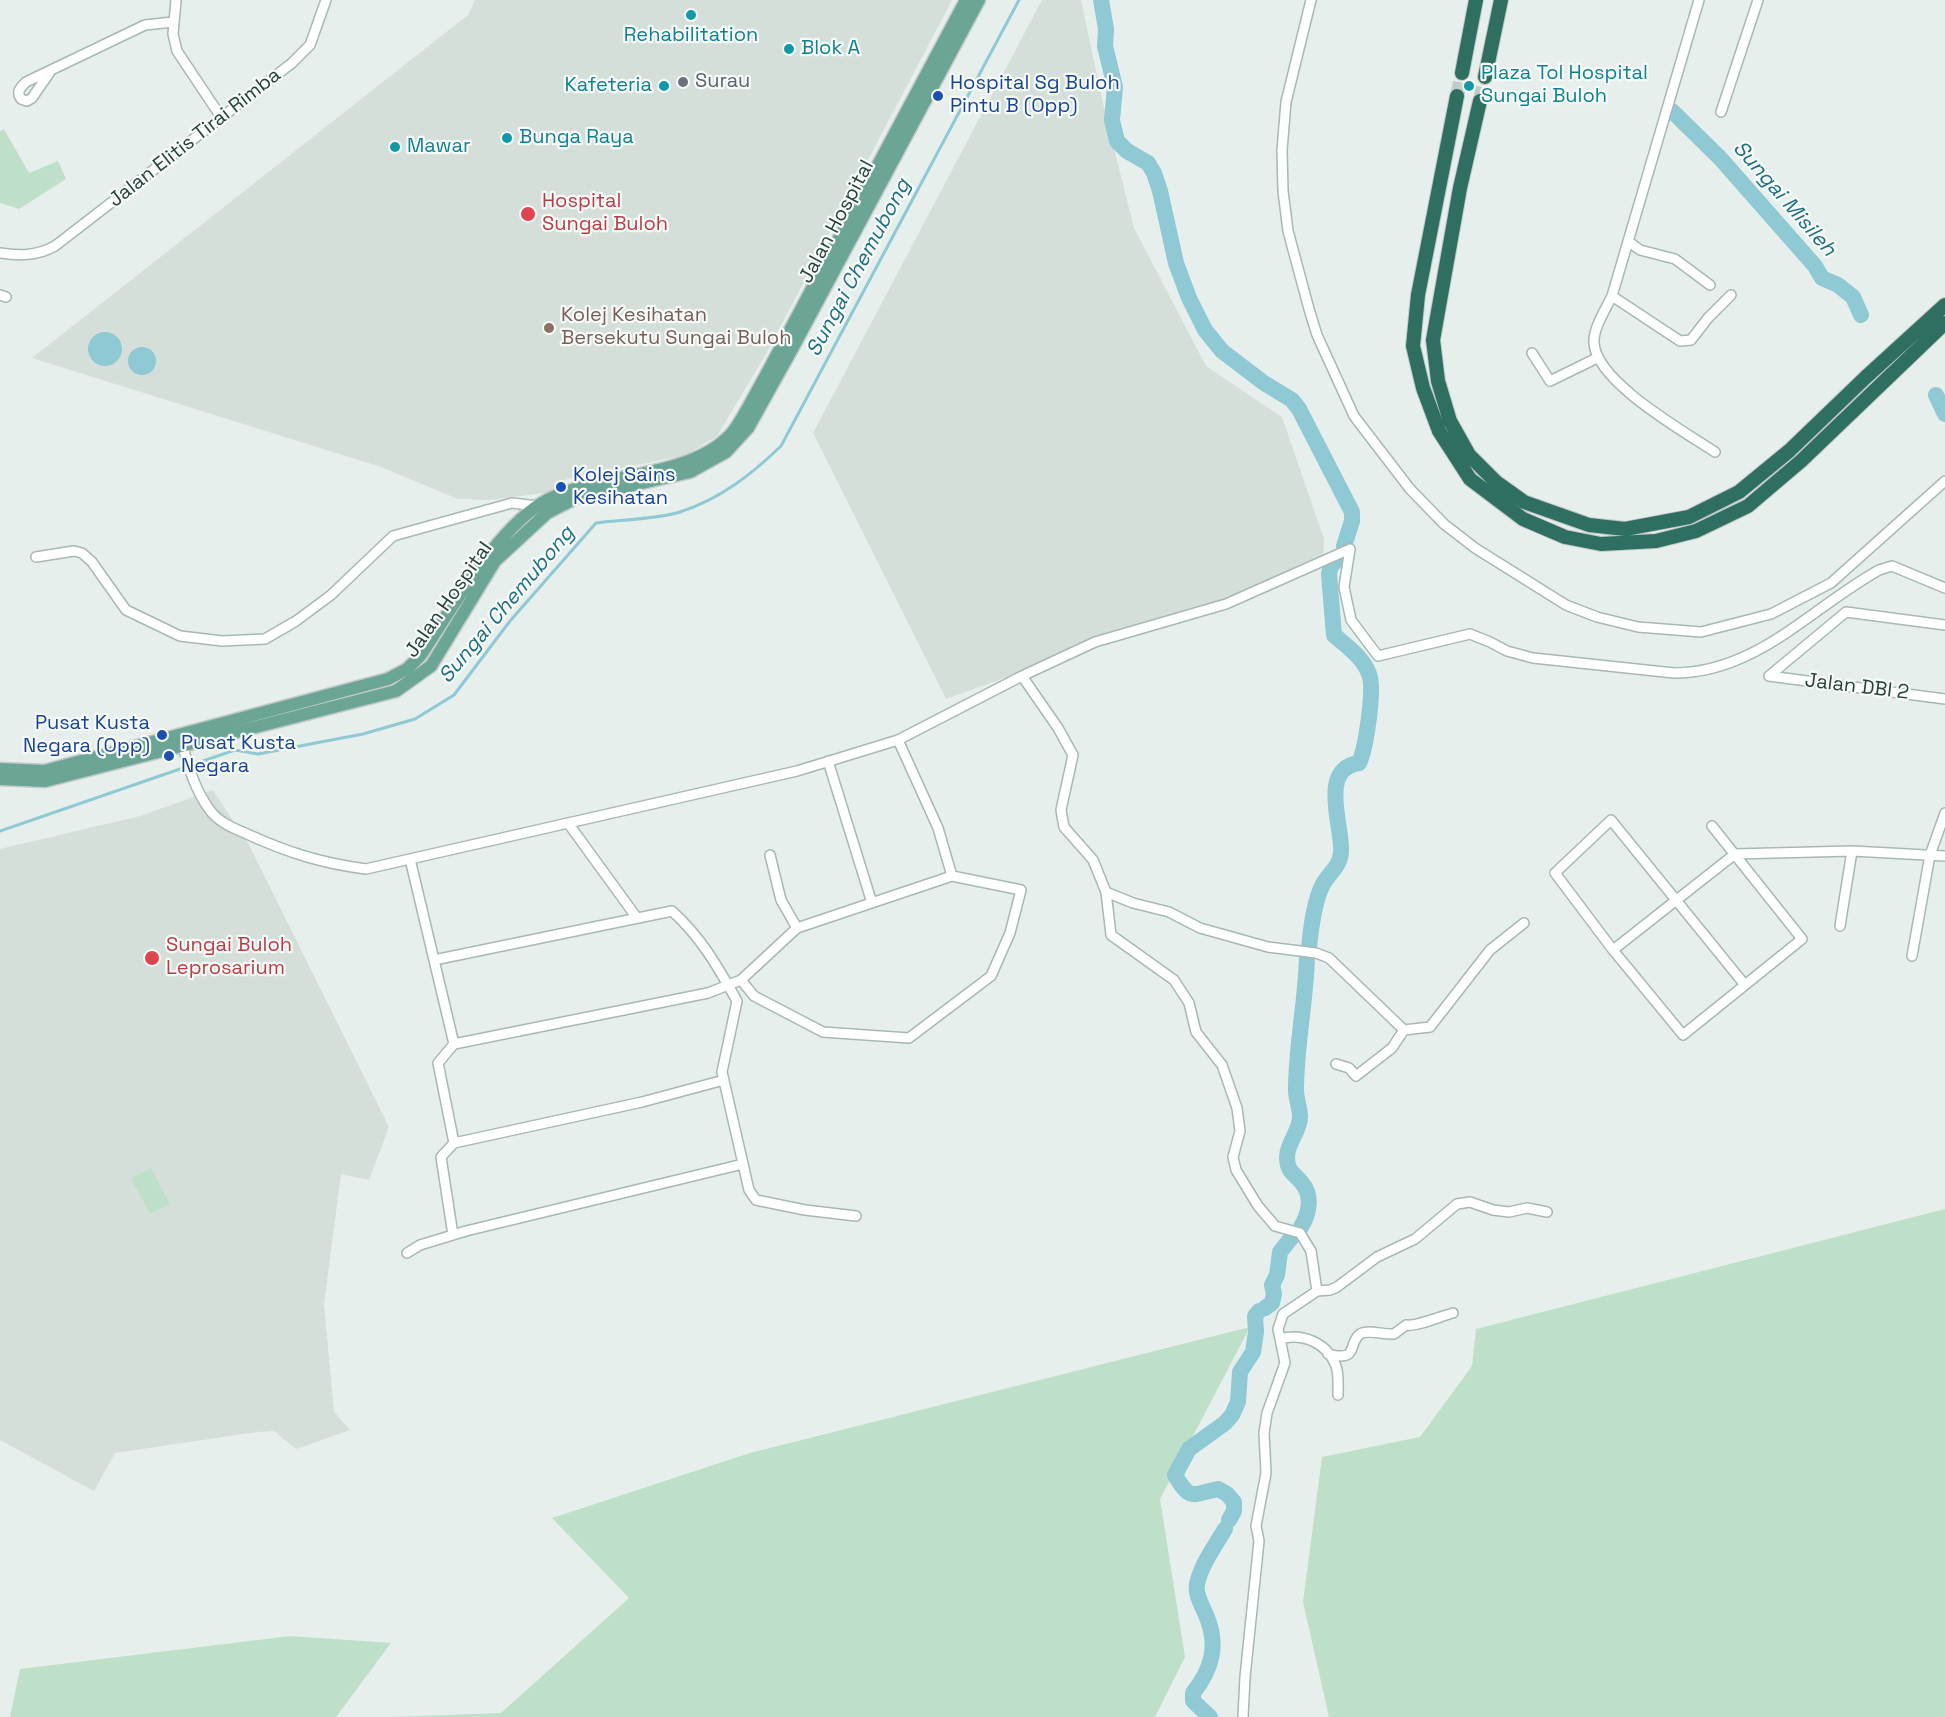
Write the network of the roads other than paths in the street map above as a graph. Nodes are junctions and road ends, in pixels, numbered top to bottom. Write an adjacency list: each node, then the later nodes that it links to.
1 (176, 0): 10 (street)
2 (326, 0): 17 (street, Jalan Elitis Tirai Rimba)
3 (966, 0): 33 (main road, Jalan Hospital)
4 (980, 0): 33 (main road, Jalan Hospital)
5 (1311, 0): 32 (street)
6 (1476, 0): 12 (highway)
7 (1501, 0): 13 (highway)
8 (1699, 0): 18 (street)
9 (1758, 0): 16 (street)
10 (172, 22): 11 (street); 17 (street)
11 (50, 72)
12 (1462, 73)
13 (1485, 77)
14 (1457, 96): 30 (highway)
15 (1480, 101): 29 (highway)
16 (1722, 112)
17 (221, 117): 19 (street, Jalan Elitis Tirai Rimba)
18 (1628, 241): 20 (street); 23 (street)
19 (0, 253)
20 (1710, 285)
21 (1945, 294): 29 (highway)
22 (1731, 295): 23 (street)
23 (1612, 296): 28 (street)
24 (1945, 305): 29 (highway)
25 (1945, 323): 30 (highway)
26 (1945, 331): 30 (highway)
27 (1532, 353): 28 (street)
28 (1597, 357): 31 (street)
29 (1866, 377)
30 (1884, 381)
31 (1715, 452)
32 (1945, 481)
33 (542, 510): 34 (street); 40 (main road, Jalan Hospital)
34 (36, 557)
35 (1945, 588): 37 (street)
36 (1945, 625): 38 (street, Jalan DBI 2)
37 (1022, 676): 39 (street); 54 (street)
38 (1945, 699)
39 (898, 740): 41 (street); 53 (street)
40 (182, 745): 42 (main road, Jalan Hospital); 43 (main road, Jalan Hospital); 52 (street)
41 (828, 761): 45 (street); 56 (street)
42 (0, 769)
43 (0, 779)
44 (1945, 813): 50 (street)
45 (568, 823): 52 (street); 57 (street)
46 (1712, 826): 48 (street)
47 (1852, 851): 48 (street); 50 (street); 59 (street)
48 (1735, 854): 55 (street); 65 (street)
49 (770, 855): 60 (street)
50 (1930, 855): 51 (street); 62 (street)
51 (1945, 856)
52 (410, 859): 63 (street)
53 (952, 876): 56 (street); 64 (street)
54 (1107, 892): 67 (street); 77 (street)
55 (1676, 900): 61 (street); 61 (street); 65 (street)
56 (872, 903): 60 (street)
57 (637, 918): 63 (street); 66 (street)
58 (1524, 923): 67 (street)
59 (1840, 926)
60 (797, 928): 64 (street)
61 (1613, 950): 65 (street)
62 (1912, 956)
63 (434, 960): 68 (street)
64 (741, 980): 66 (street)
65 (1745, 984)
66 (729, 986): 68 (street); 70 (street)
67 (1404, 1030): 69 (street)
68 (454, 1044): 71 (street)
69 (1336, 1064)
70 (724, 1080): 71 (street); 72 (street)
71 (454, 1143): 75 (street)
72 (743, 1164): 74 (street); 75 (street)
73 (1546, 1212): 77 (street)
74 (856, 1216)
75 (453, 1235): 76 (street)
76 (407, 1252)
77 (1317, 1291): 79 (street)
78 (1453, 1313): 80 (street)
79 (1280, 1339): 80 (street); 82 (street)
80 (1328, 1354): 81 (street)
81 (1338, 1395)
82 (1244, 1717)

